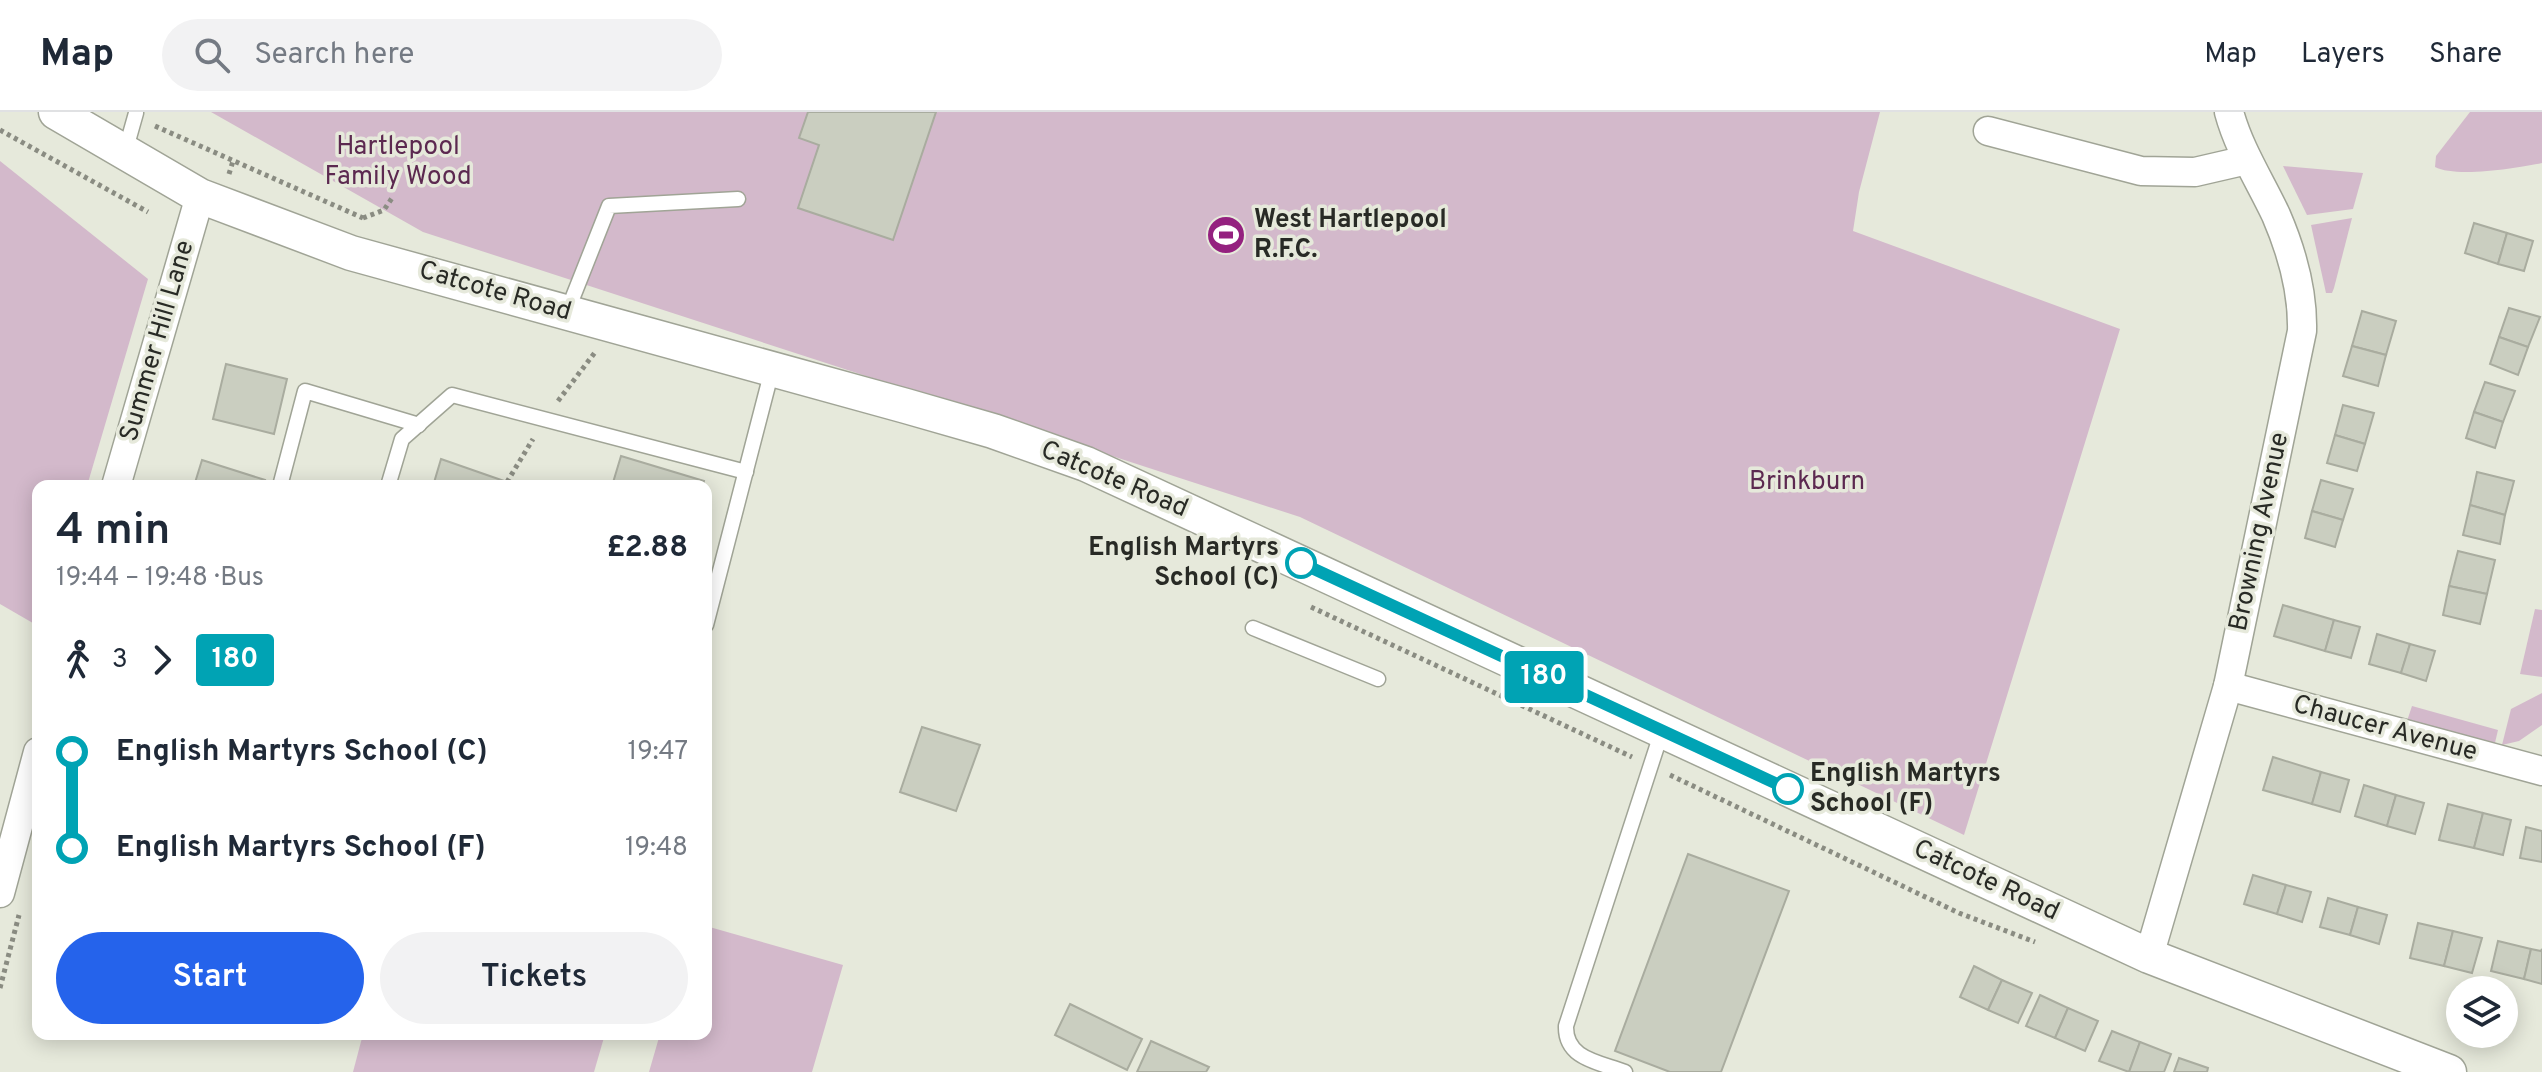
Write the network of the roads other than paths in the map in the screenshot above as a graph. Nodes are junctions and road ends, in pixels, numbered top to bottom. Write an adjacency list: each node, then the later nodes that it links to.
1 (56, 112): 5 (street, Catcote Road)
2 (2229, 112): 6 (street, Browning Avenue)
3 (136, 113): 5 (lane)
4 (1988, 131): 6 (street)
5 (125, 152): 7 (street, Catcote Road)
6 (2247, 160): 19 (street, Browning Avenue)
7 (200, 196): 9 (street, Catcote Road); 13 (street, Summer Hill Lane)
8 (738, 199): 9 (lane)
9 (567, 312): 10 (street, Catcote Road)
10 (772, 369): 12 (lane); 20 (street, Catcote Road)
11 (419, 425): 12 (lane); 14 (lane); 15 (lane)
12 (746, 472): 16 (lane)
13 (118, 480)
14 (282, 480)
15 (390, 480)
16 (712, 602)
17 (1253, 628): 18 (lane)
18 (1378, 679)
19 (2228, 686): 21 (street, Chaucer Avenue); 24 (street, Browning Avenue)
20 (1662, 731): 24 (street, Catcote Road); 25 (lane)
21 (2542, 771)
22 (32, 774): 23 (street)
23 (0, 893)
24 (2149, 956): 26 (street, Catcote Road)
25 (1625, 1072)
26 (2449, 1072)

